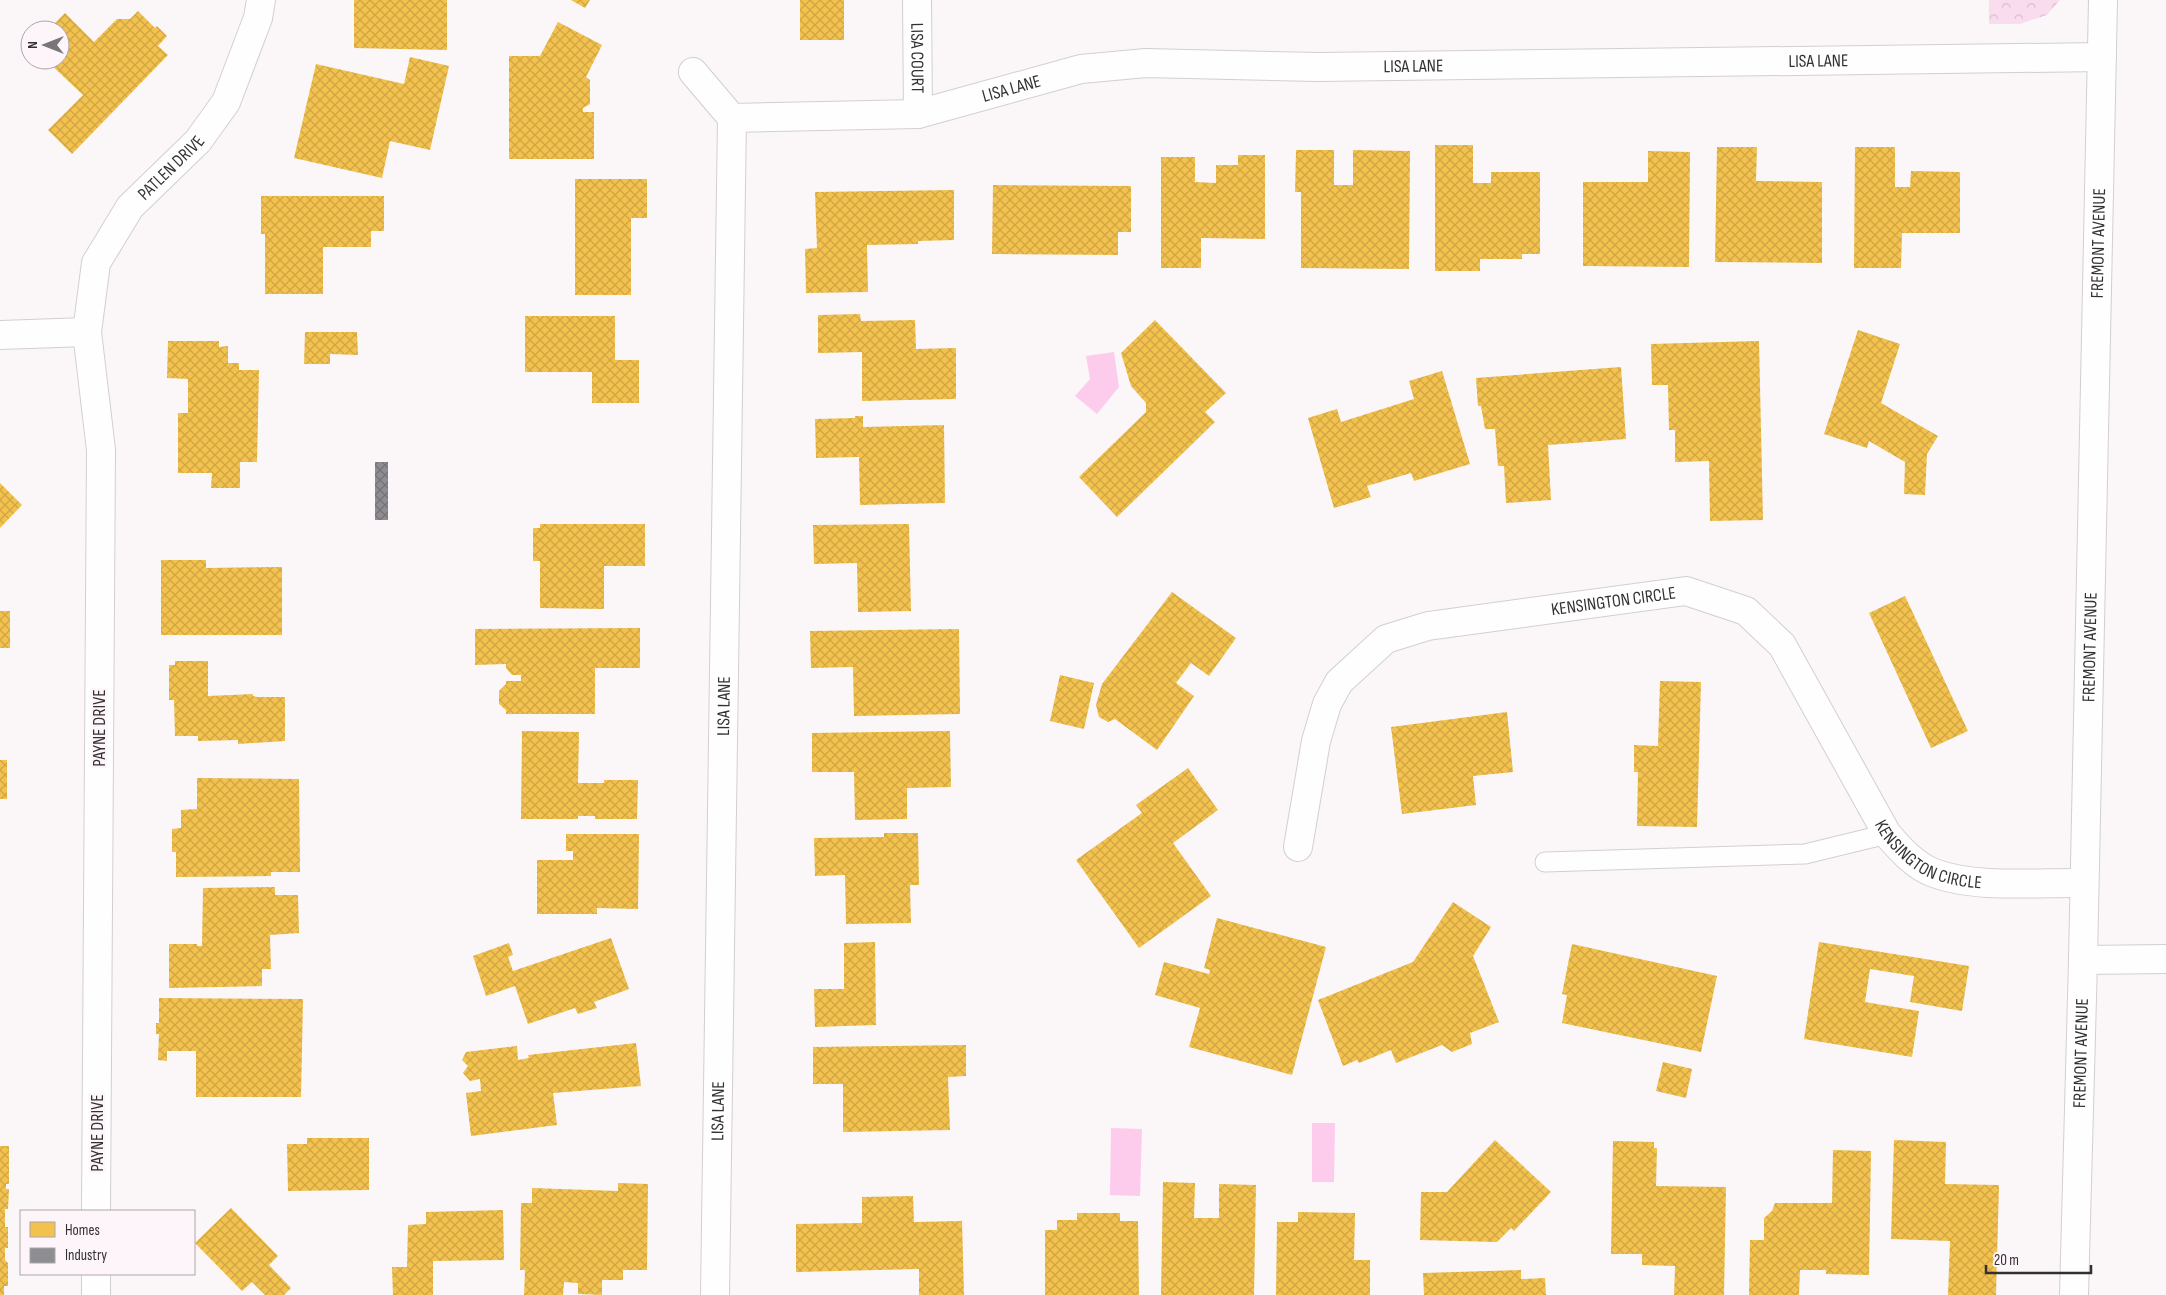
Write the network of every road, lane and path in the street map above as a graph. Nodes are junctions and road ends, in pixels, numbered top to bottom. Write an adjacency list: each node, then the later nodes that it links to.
1 (261, 0): 8 (street, PATLEN DRIVE)
2 (917, 0): 6 (street, LISA COURT)
3 (2103, 0): 4 (street, FREMONT AVENUE)
4 (2102, 57): 6 (street, LISA LANE); 13 (street, FREMONT AVENUE)
5 (693, 72): 7 (street)
6 (918, 114): 7 (street, LISA LANE)
7 (732, 118): 19 (street, LISA LANE)
8 (87, 332): 9 (street); 16 (street, PAYNE DRIVE)
9 (0, 335)
10 (1887, 834): 11 (street, KENSINGTON CIRCLE); 12 (lane); 13 (street, KENSINGTON CIRCLE)
11 (1298, 847)
12 (1545, 862)
13 (2084, 883): 14 (street, FREMONT AVENUE)
14 (2083, 960): 15 (street); 20 (street, FREMONT AVENUE)
15 (2166, 960)
16 (96, 1210)
17 (96, 1275): 18 (street)
18 (96, 1295)
19 (715, 1295)
20 (2074, 1295)

